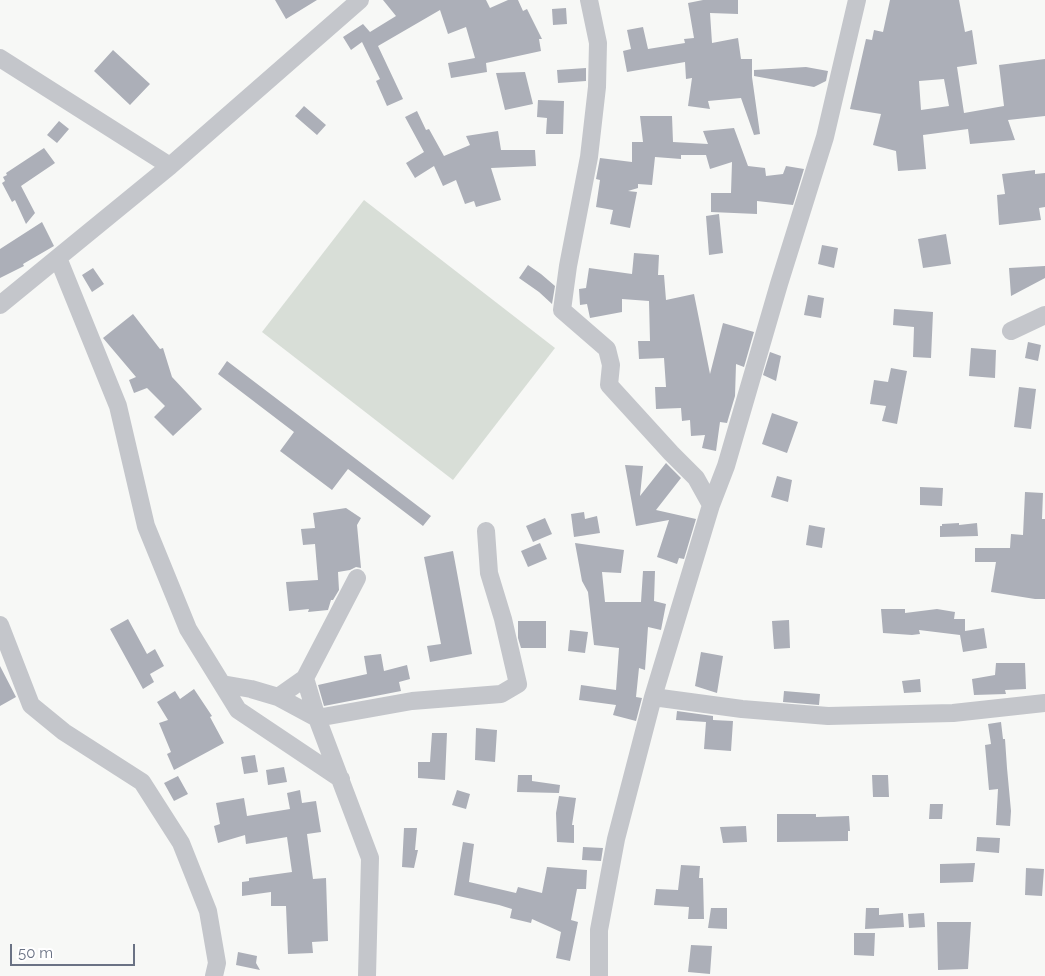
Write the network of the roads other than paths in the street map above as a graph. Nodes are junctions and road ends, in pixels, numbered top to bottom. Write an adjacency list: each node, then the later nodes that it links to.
1 (360, 0): 5 (street)
2 (589, 0): 10 (street)
3 (857, 0): 10 (street)
4 (0, 58): 5 (street)
5 (170, 166): 6 (street)
6 (58, 258): 7 (street); 15 (street)
7 (0, 305)
8 (1045, 315): 9 (street)
9 (1011, 331)
10 (711, 505): 17 (street)
11 (486, 530): 19 (street)
12 (357, 578): 14 (street)
13 (0, 625): 21 (street)
14 (305, 678): 16 (street); 19 (street)
15 (222, 684): 16 (street); 20 (street)
16 (278, 697): 19 (street)
17 (653, 697): 18 (street); 23 (street)
18 (1045, 703)
19 (317, 718): 20 (street)
20 (341, 779): 22 (street)
21 (214, 976)
22 (367, 976)
23 (599, 976)

